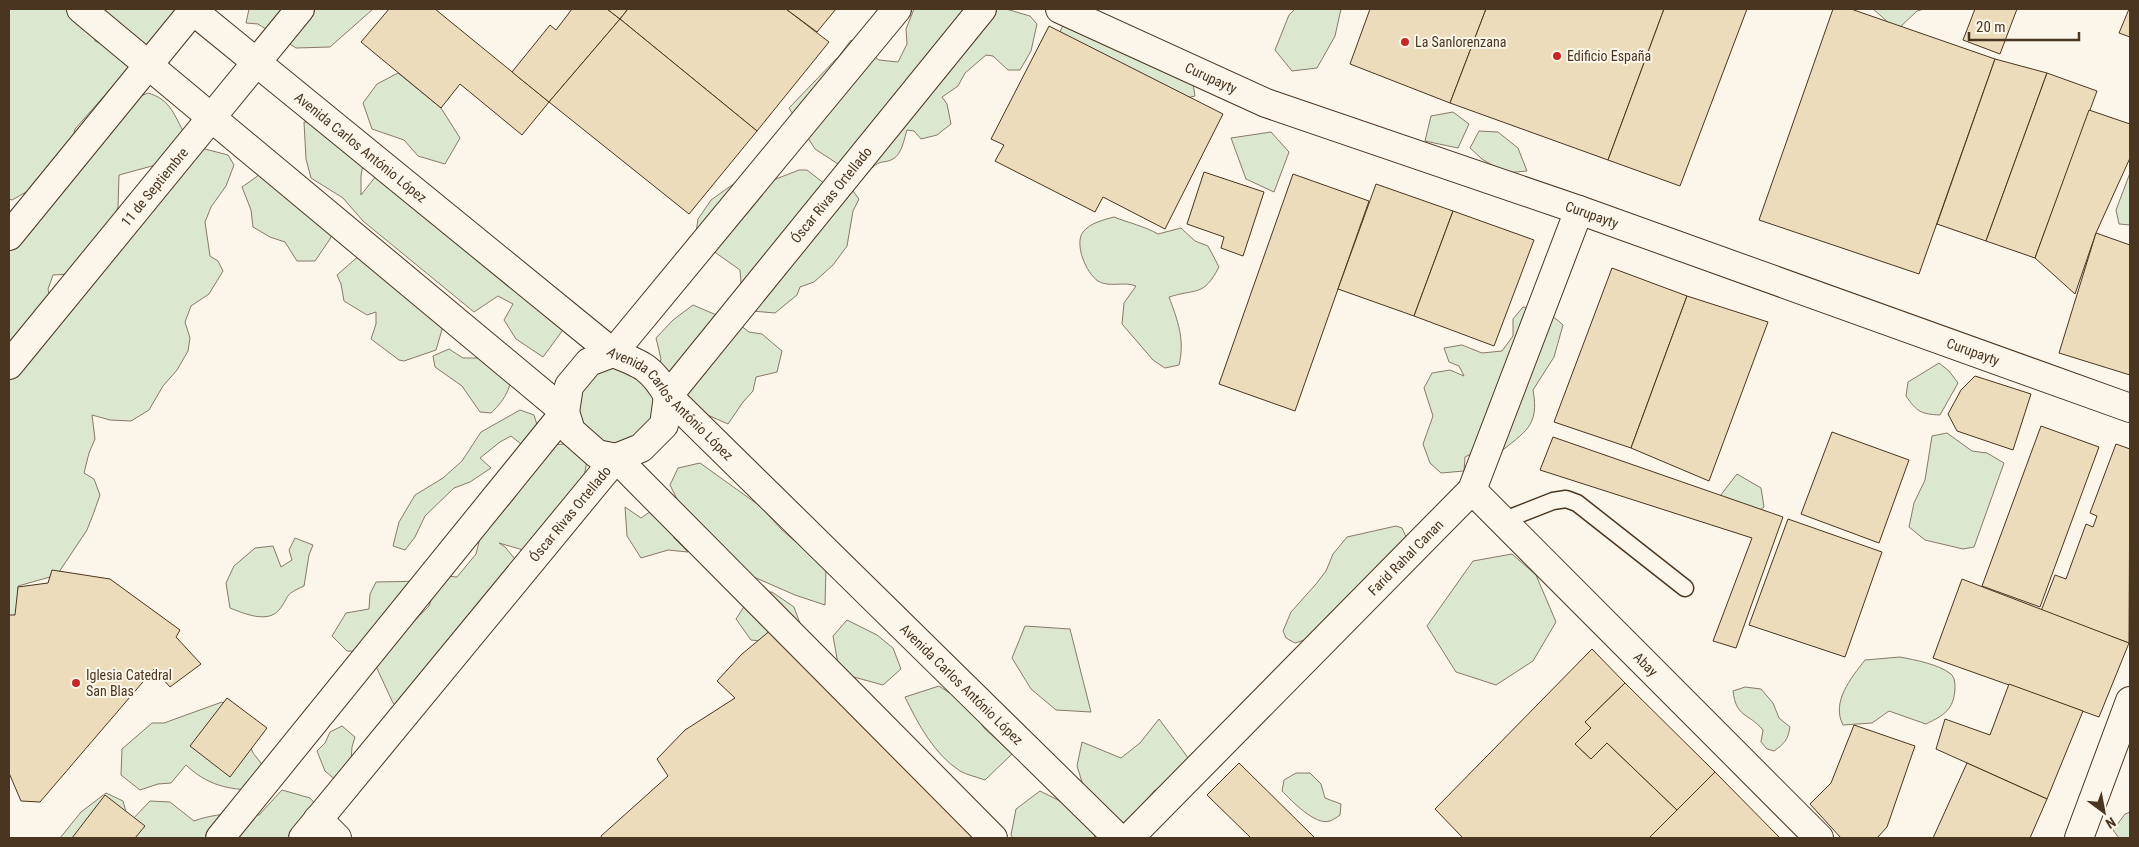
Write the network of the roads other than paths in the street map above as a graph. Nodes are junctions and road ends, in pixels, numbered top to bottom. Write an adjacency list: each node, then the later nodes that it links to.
1 (81, 9): 8 (street)
2 (192, 9): 7 (street, Avenida Carlos António López); 8 (street)
3 (300, 9): 7 (street, 11 de Septiembre)
4 (897, 9): 12 (street)
5 (982, 9): 14 (street, Óscar Rivas Ortellado)
6 (1060, 9): 10 (street, Curupayty)
7 (256, 63): 9 (street, 11 de Septiembre); 12 (street, Avenida Carlos António López)
8 (148, 64): 9 (street); 11 (street)
9 (212, 117): 13 (street, 11 de Septiembre); 16 (street)
10 (1579, 210): 15 (street, Curupayty); 18 (street, Farid Rahal Canan)
11 (9, 236)
12 (613, 353): 14 (street, Avenida Carlos António López); 16 (street)
13 (9, 365)
14 (668, 396): 17 (street, Óscar Rivas Ortellado); 25 (street, Avenida Carlos António López)
15 (2130, 408)
16 (565, 412): 17 (street); 23 (street)
17 (616, 458): 22 (street, Óscar Rivas Ortellado); 24 (street)
18 (1472, 490): 19 (street, Abay); 26 (street, Farid Rahal Canan)
19 (1502, 521): 20 (lane); 27 (street, Abay)
20 (1685, 588)
21 (2130, 701): 28 (street)
22 (320, 832)
23 (220, 838)
24 (993, 838)
25 (1118, 838)
26 (1129, 838)
27 (1820, 838)
28 (2079, 838)

